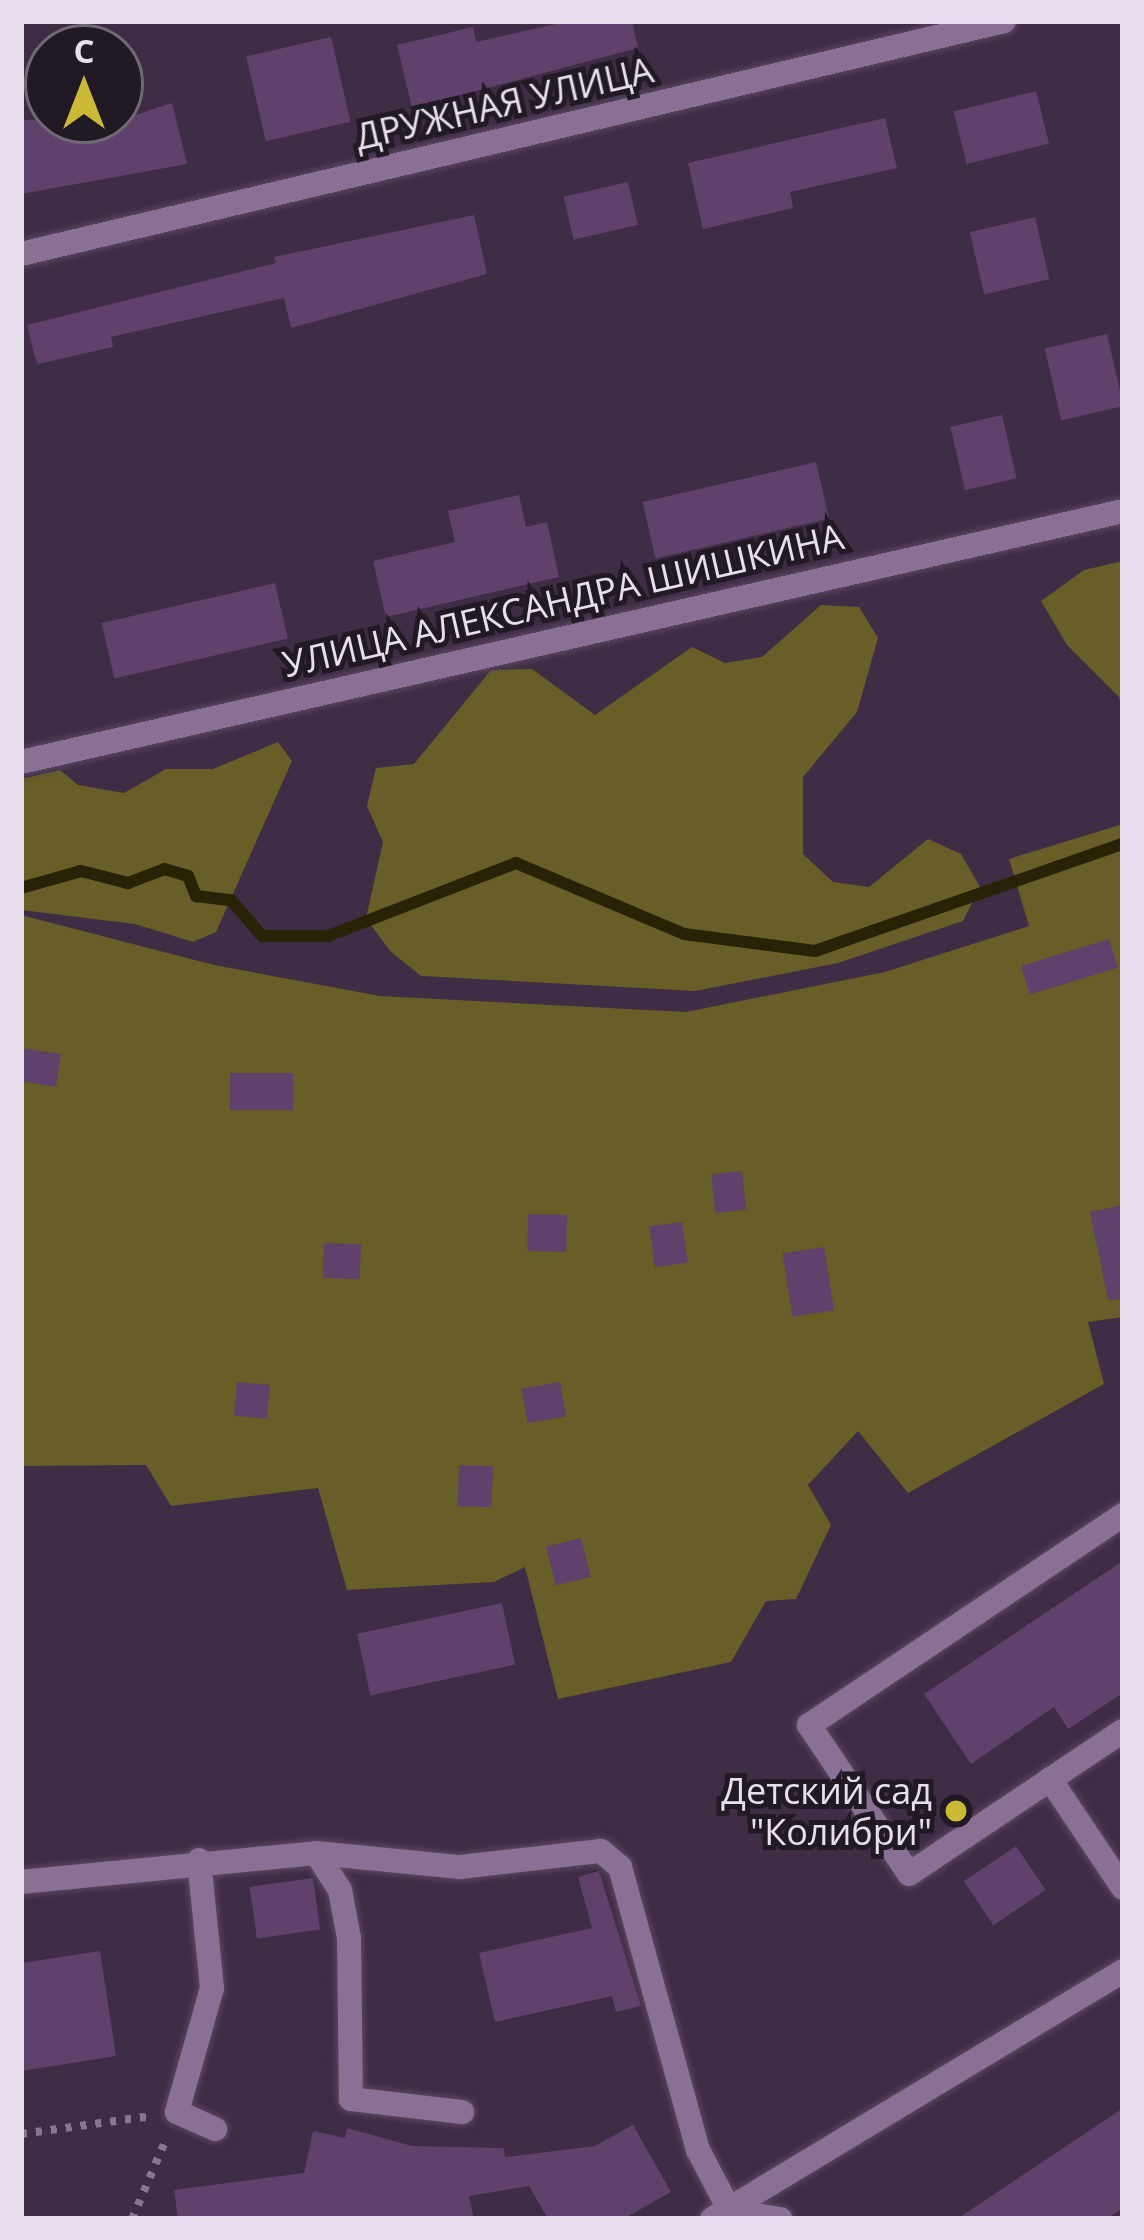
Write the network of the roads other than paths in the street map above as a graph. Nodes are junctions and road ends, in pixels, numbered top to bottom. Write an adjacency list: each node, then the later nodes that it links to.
1 (1004, 21): 2 (street, ДРУЖНАЯ УЛИЦА)
2 (21, 254)
3 (1123, 511): 4 (street, УЛИЦА АЛЕКСАНДРА ШИШКИНА)
4 (21, 762)
5 (1123, 1515): 7 (street)
6 (1123, 1731): 7 (street)
7 (1051, 1779): 11 (street)
8 (316, 1853): 9 (street); 13 (street); 15 (street)
9 (199, 1860): 10 (street); 14 (street)
10 (21, 1882)
11 (1123, 1888)
12 (1123, 1971): 15 (street)
13 (462, 2112)
14 (215, 2129)
15 (721, 2215): 16 (street)
16 (780, 2219)

